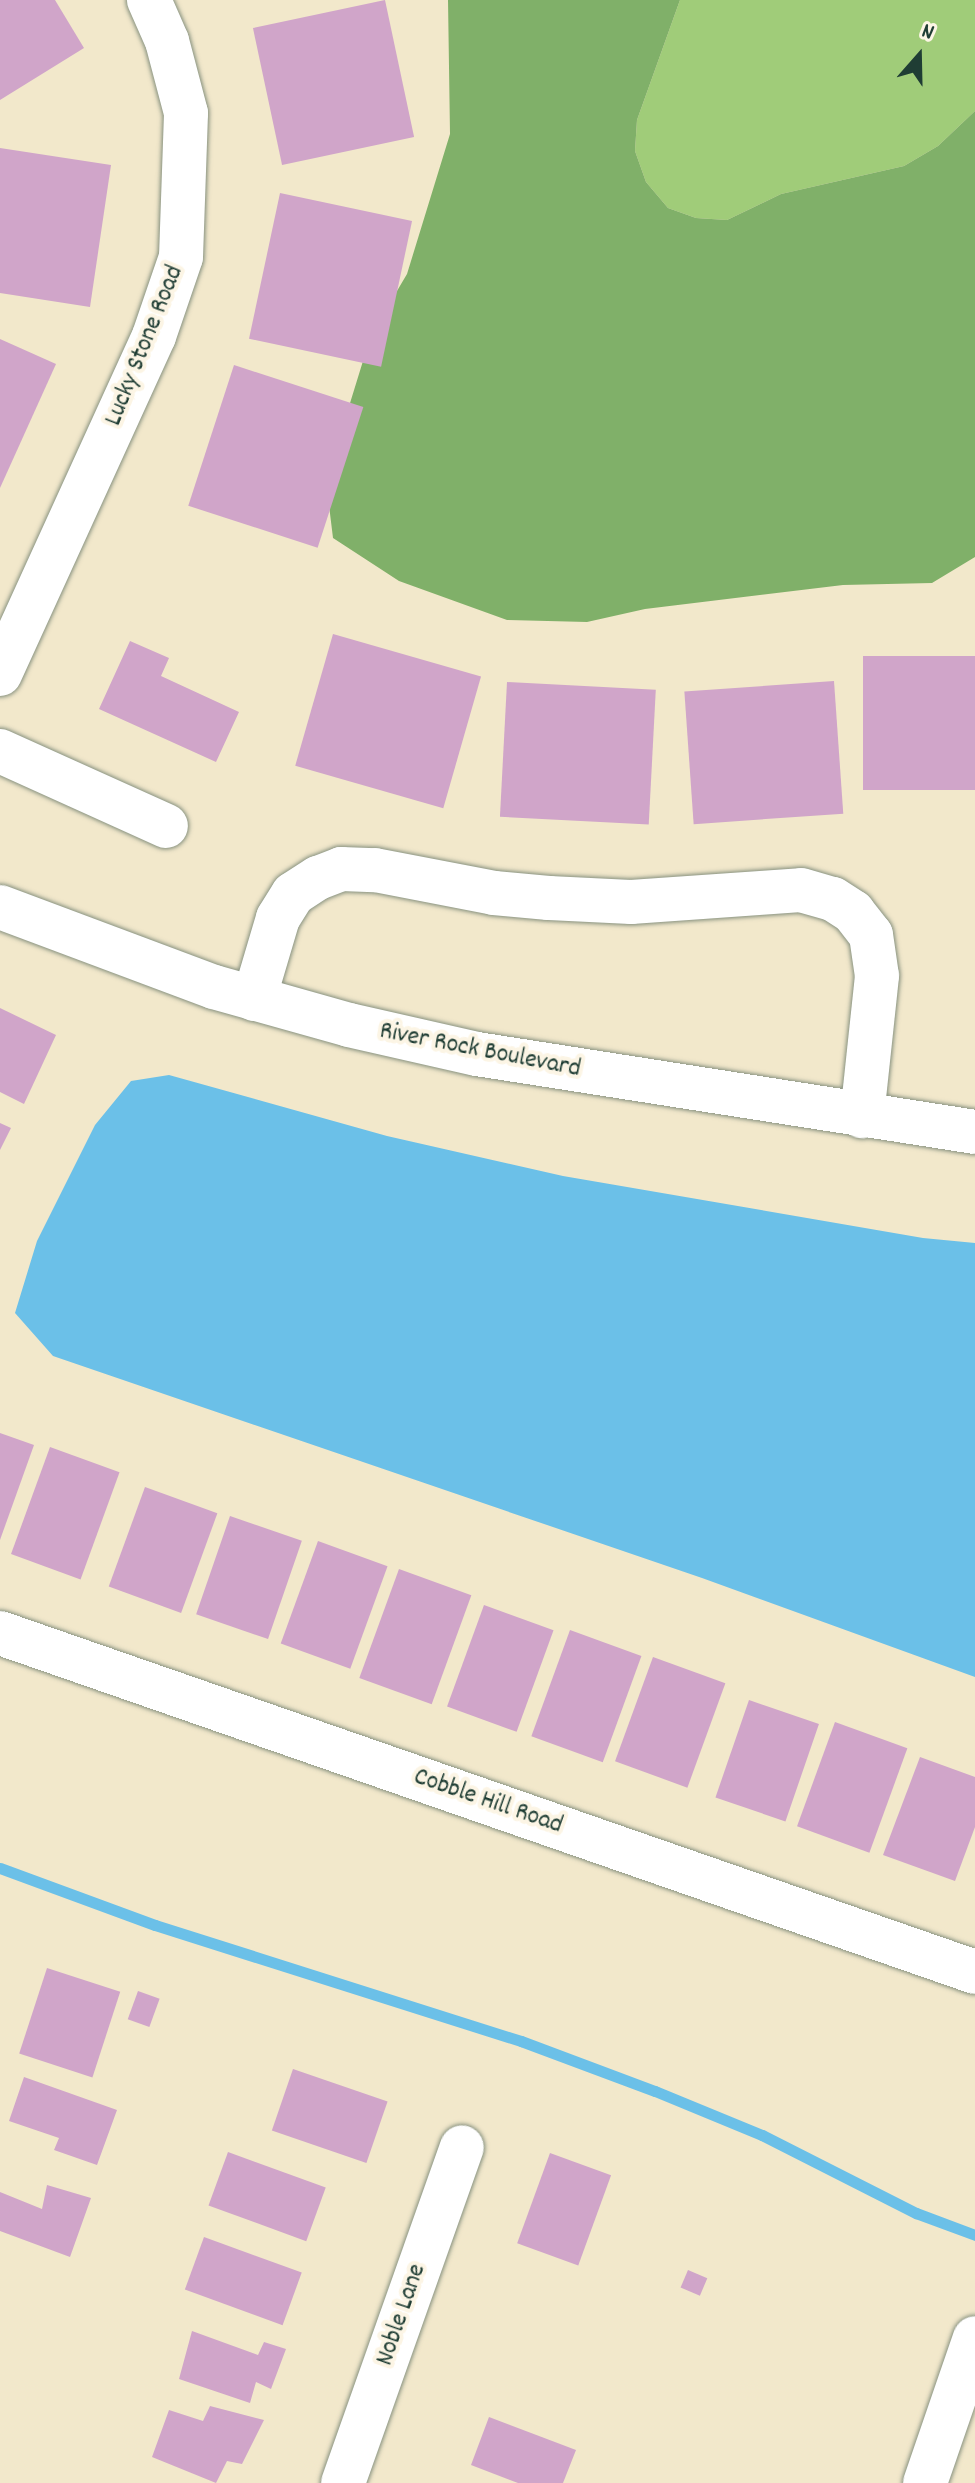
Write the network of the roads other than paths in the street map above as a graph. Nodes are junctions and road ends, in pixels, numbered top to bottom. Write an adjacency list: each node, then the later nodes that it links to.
1 (149, 0): 2 (street, Lucky Stone Road)
2 (0, 674)
3 (0, 751): 4 (street)
4 (166, 826)
5 (0, 907): 6 (street, River Rock Boulevard)
6 (254, 999): 7 (street, River Rock Boulevard); 7 (street)
7 (862, 1116): 8 (street, River Rock Boulevard)
8 (975, 1132)
9 (0, 1633): 10 (street, Cobble Hill Road)
10 (975, 1972)
11 (462, 2147): 13 (street, Noble Lane)
12 (975, 2338): 14 (street)
13 (343, 2483)
14 (925, 2483)

